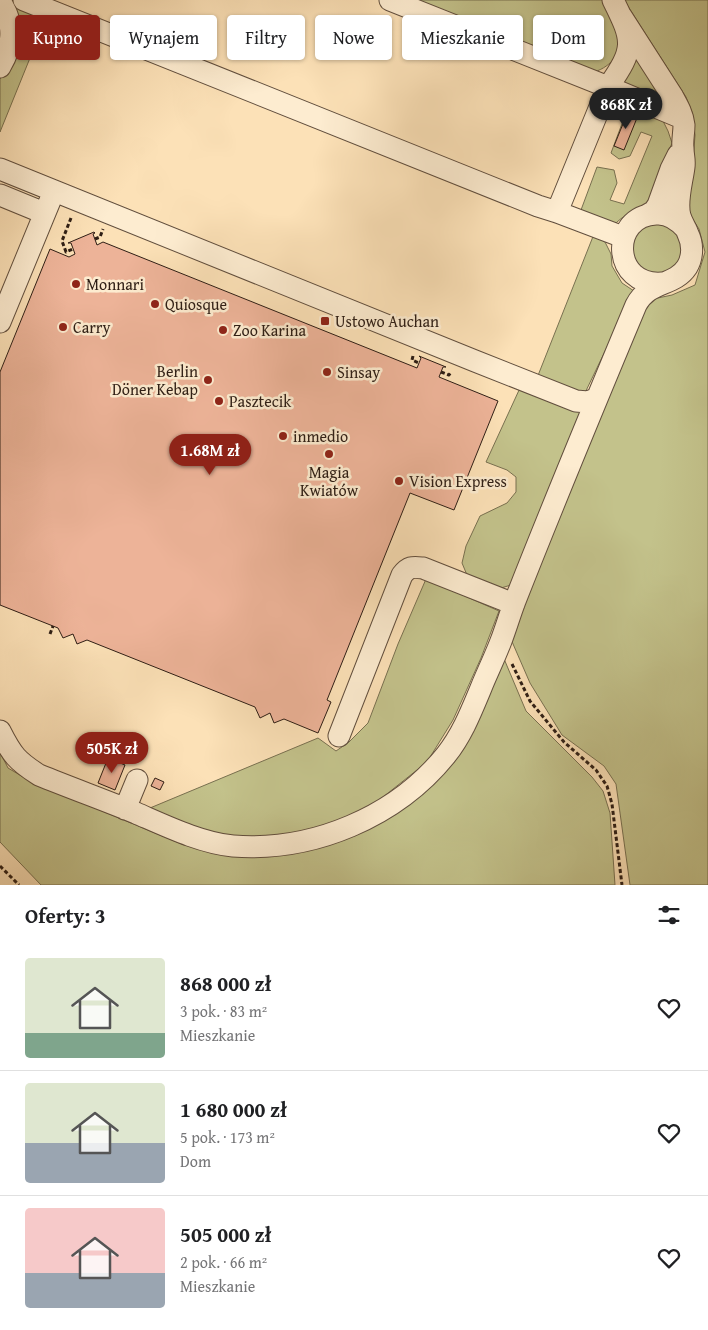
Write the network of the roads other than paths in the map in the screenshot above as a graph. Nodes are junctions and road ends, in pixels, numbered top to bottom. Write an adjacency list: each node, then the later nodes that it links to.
1 (24, 0): 4 (lane)
2 (390, 0): 7 (lane)
3 (0, 1): 6 (lane)
4 (39, 4): 13 (lane)
5 (617, 8): 7 (lane); 8 (lane)
6 (0, 67)
7 (608, 86): 8 (lane); 13 (lane)
8 (682, 118): 9 (lane)
9 (682, 148): 15 (lane); 16 (lane)
10 (0, 169): 11 (lane)
11 (54, 191): 14 (lane); 20 (lane)
12 (0, 195): 14 (lane)
13 (557, 212): 17 (lane)
14 (44, 213): 19 (lane)
15 (647, 215): 16 (lane); 17 (lane)
16 (686, 230): 18 (lane)
17 (624, 238): 18 (lane)
18 (662, 283): 20 (lane)
19 (0, 322)
20 (597, 398): 21 (lane)
21 (514, 604): 23 (lane); 25 (lane)
22 (0, 731): 25 (lane)
23 (339, 736)
24 (137, 780): 25 (lane)
25 (125, 809)

